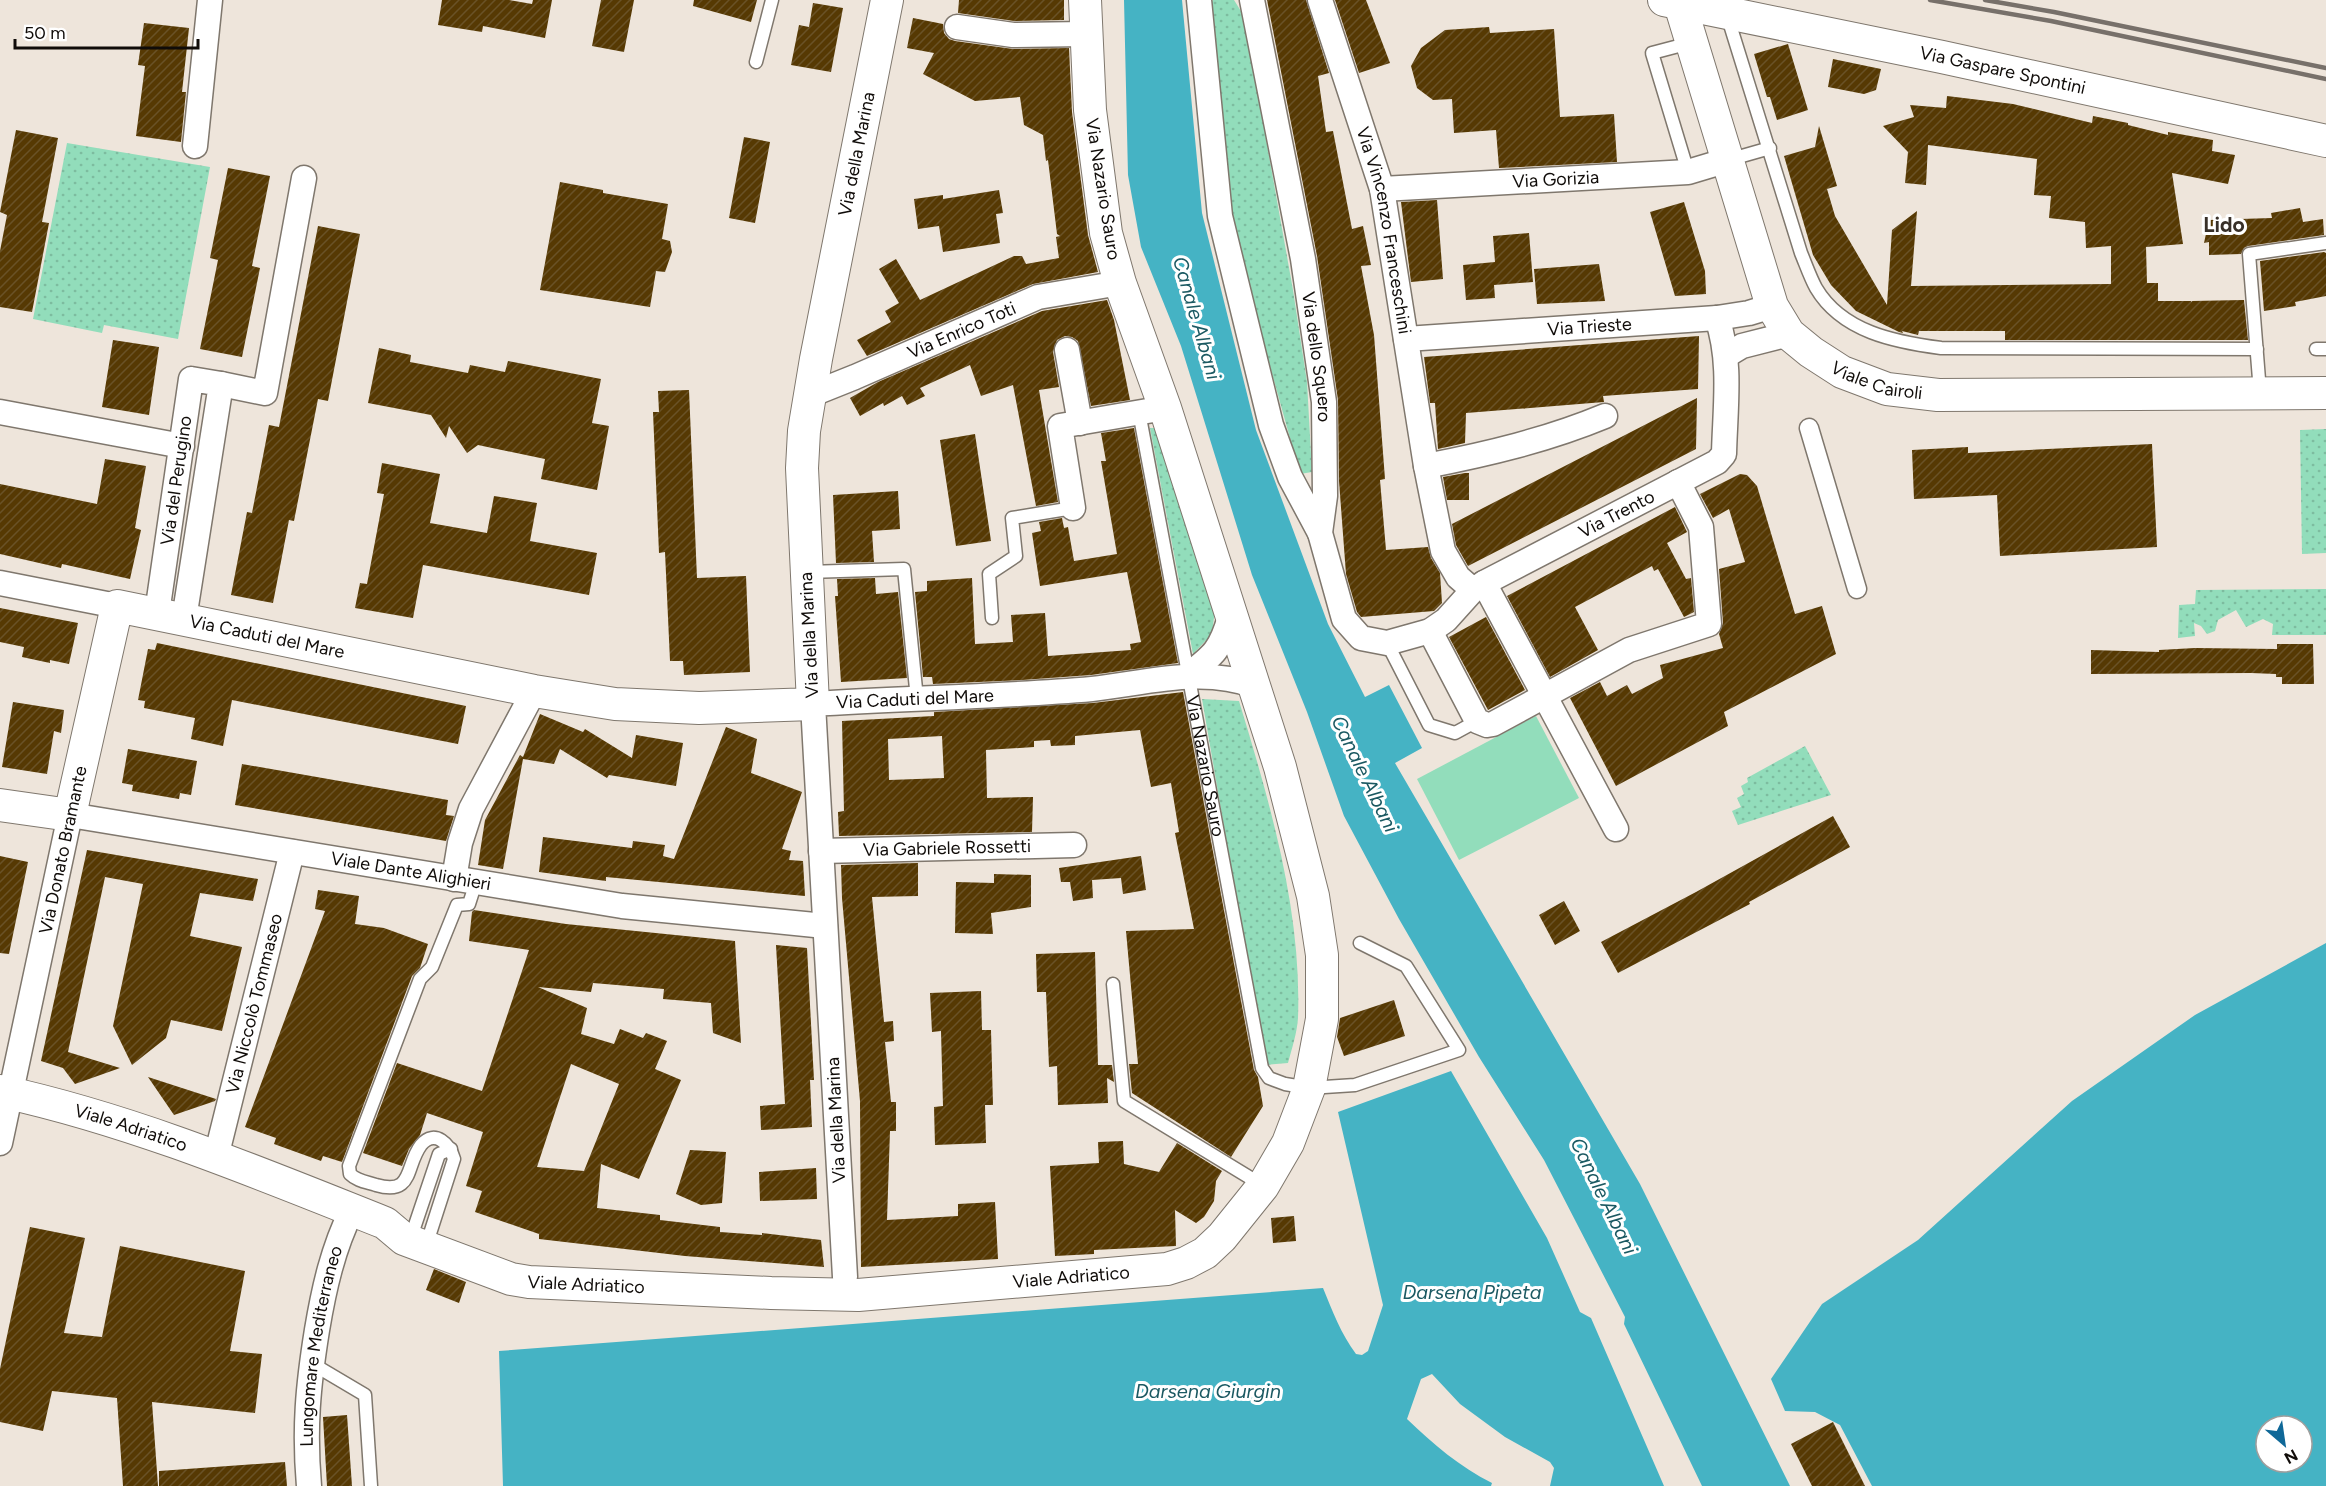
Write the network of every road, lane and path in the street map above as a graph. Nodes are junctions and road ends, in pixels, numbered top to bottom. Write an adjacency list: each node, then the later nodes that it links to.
1 (210, 0): 15 (street)
2 (772, 0): 13 (lane)
3 (887, 0): 33 (street, Via della Marina)
4 (1084, 0): 11 (street, Via Nazario Sauro)
5 (1199, 0): 43 (street)
6 (1252, 0): 43 (street, Via dello Squero)
7 (1320, 0): 20 (street, Via Vincenzo Franceschini)
8 (1672, 2): 9 (street, Via Gaspare Spontini); 12 (street, Viale Cairoli)
9 (1726, 14): 14 (street, Via Gaspare Spontini); 16 (lane)
10 (957, 27): 11 (street)
11 (1085, 34): 22 (street, Via Nazario Sauro)
12 (1693, 42): 17 (street, Viale Cairoli); 18 (lane)
13 (756, 62)
14 (2326, 141)
15 (195, 146)
16 (1770, 148): 17 (lane); 27 (lane)
17 (1728, 160): 18 (street, Via Gorizia); 23 (street, Viale Cairoli)
18 (1688, 172): 20 (street, Via Gorizia)
19 (304, 178): 30 (street, Via del Perugino)
20 (1382, 189): 26 (street, Via Vincenzo Franceschini)
21 (2326, 243): 27 (lane)
22 (1120, 283): 33 (street, Via Enrico Toti); 34 (street, Via Nazario Sauro)
23 (1772, 306): 24 (street, Via Trieste); 25 (street, Viale Cairoli)
24 (1717, 318): 26 (street, Via Trieste); 29 (street, Via Trento)
25 (1789, 334): 29 (street); 31 (street, Viale Cairoli)
26 (1406, 339): 40 (street, Via Vincenzo Franceschini)
27 (2257, 348): 31 (lane)
28 (1067, 350): 37 (street)
29 (1726, 355): 41 (street, Via Trento)
30 (221, 384): 39 (street, Via del Perugino); 48 (street, Via del Perugino)
31 (2260, 393): 32 (street, Viale Cairoli)
32 (2326, 393)
33 (810, 395): 44 (street, Via della Marina)
34 (1152, 410): 37 (street); 50 (street, Via Nazario Sauro); 54 (lane, Via Nazario Sauro)
35 (0, 412): 39 (street)
36 (1605, 416): 40 (street)
37 (1080, 423): 42 (street)
38 (1809, 428): 47 (street)
39 (182, 446): 48 (street, Via del Perugino)
40 (1426, 466): 46 (street, Via Vincenzo Franceschini)
41 (1678, 482): 46 (street, Via Trento); 57 (street)
42 (1073, 508): 51 (lane)
43 (1320, 533): 53 (street, Via dello Squero)
44 (806, 572): 58 (lane); 59 (street, Via della Marina)
45 (0, 583): 49 (street, Via Caduti del Mare)
46 (1479, 586): 52 (street, Via Trento); 57 (street, Via Vincenzo Franceschini)
47 (1857, 589)
48 (174, 598): 49 (street, Via Caduti del Mare); 56 (street, Via Caduti del Mare)
49 (117, 606): 62 (street, Via Donato Bramante)
50 (1230, 617): 54 (street); 55 (street, Via Nazario Sauro)
51 (992, 618)
52 (1431, 631): 53 (street); 60 (street)
53 (1387, 643): 60 (lane)
54 (1188, 675): 55 (street, Via Caduti del Mare); 58 (street, Via Caduti del Mare); 71 (lane, Via Nazario Sauro)
55 (1255, 686): 71 (street, Via Nazario Sauro)
56 (534, 691): 59 (street, Via Caduti del Mare); 67 (street)
57 (1545, 696): 60 (street); 63 (street, Via Vincenzo Franceschini)
58 (918, 699): 59 (street, Via Caduti del Mare)
59 (813, 704): 65 (street, Via della Marina)
60 (1477, 721)
61 (0, 805): 62 (street, Viale Dante Alighieri)
62 (70, 816): 66 (street, Viale Dante Alighieri); 72 (street, Via Donato Bramante)
63 (1616, 829)
64 (1074, 844): 65 (street, Via Gabriele Rossetti)
65 (822, 851): 68 (street, Via della Marina)
66 (292, 852): 67 (street, Viale Dante Alighieri); 74 (street, Via Niccolò Tommaseo)
67 (465, 880): 68 (street, Viale Dante Alighieri); 77 (lane)
68 (825, 926): 79 (street, Via della Marina)
69 (1360, 943): 71 (lane)
70 (1113, 984): 75 (lane)
71 (1309, 1088): 75 (street, Via Nazario Sauro)
72 (5, 1092): 73 (street); 74 (street, Viale Adriatico)
73 (0, 1143)
74 (216, 1157): 76 (street, Viale Adriatico)
75 (1263, 1186): 78 (street, Via Nazario Sauro)
76 (352, 1210): 77 (street, Viale Adriatico); 80 (street, Lungomare Mediterraneo)
77 (418, 1244): 78 (street, Viale Adriatico)
78 (1205, 1253)
79 (844, 1277)
80 (311, 1363): 81 (street, Lungomare Mediterraneo); 82 (lane)
81 (309, 1486)
82 (371, 1486)

